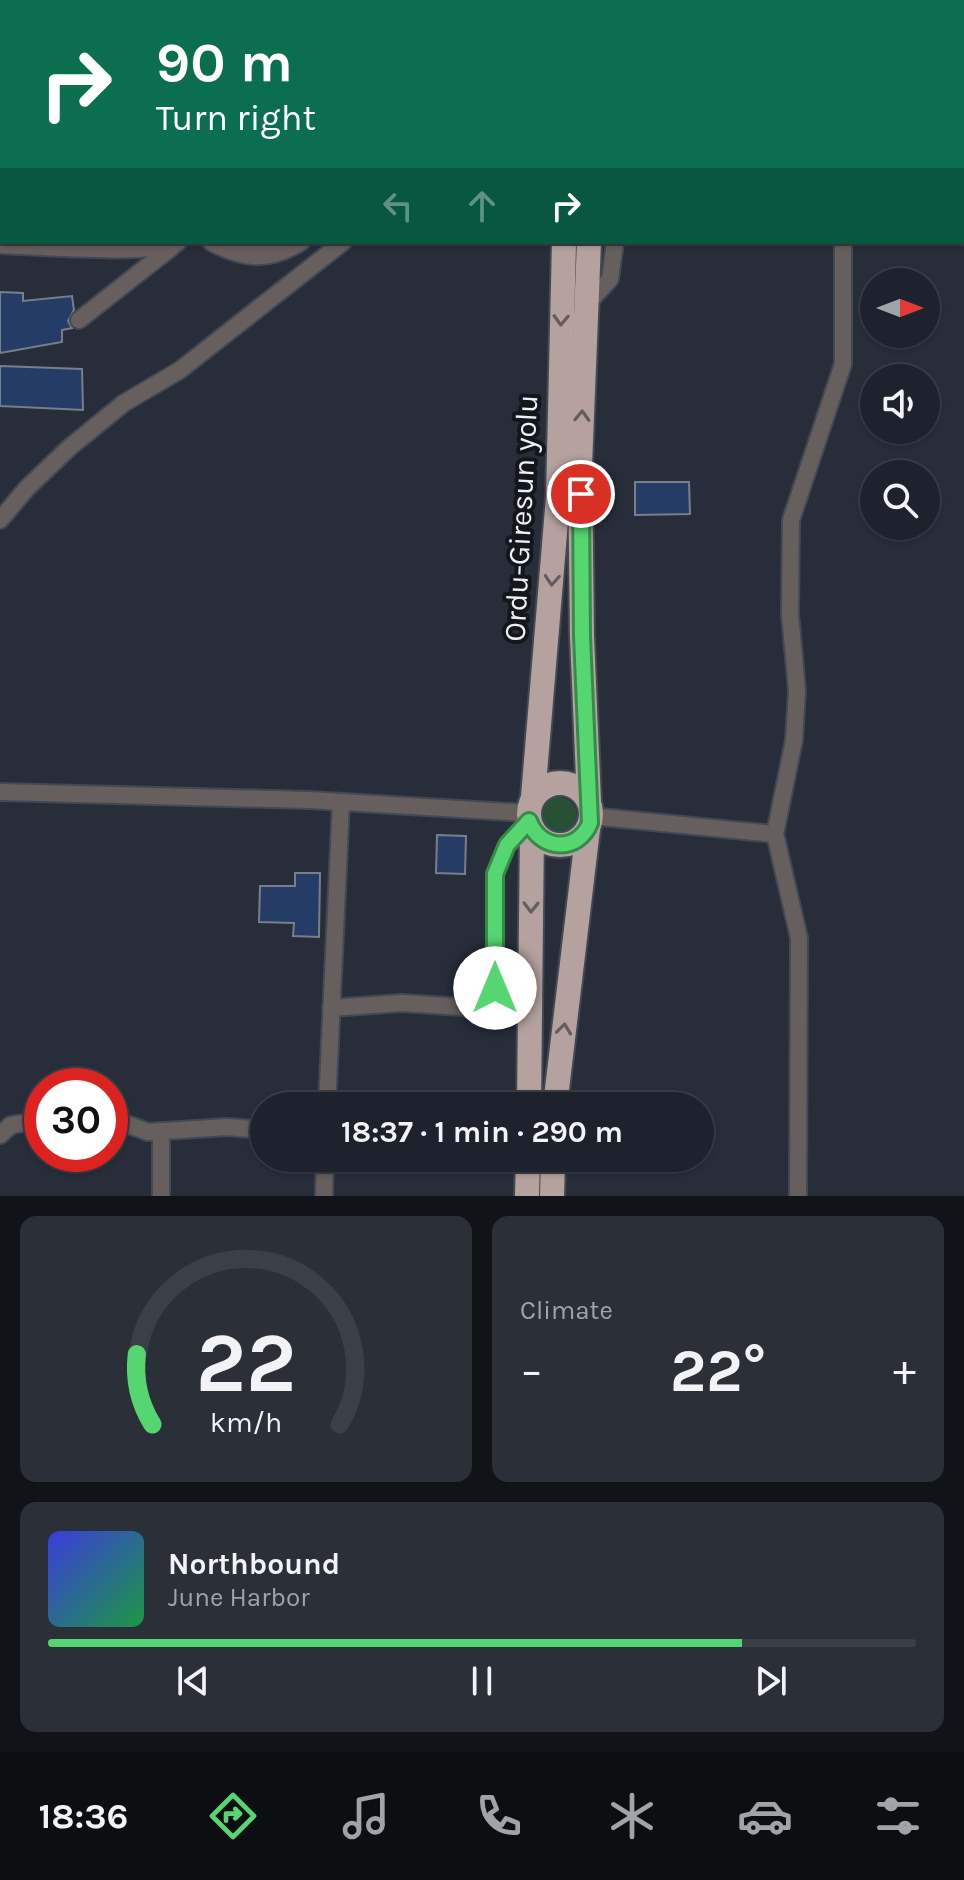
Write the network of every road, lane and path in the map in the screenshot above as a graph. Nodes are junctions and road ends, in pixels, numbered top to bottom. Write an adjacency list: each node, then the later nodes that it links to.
1 (175, 244): 9 (street); 11 (street)
2 (215, 244): 3 (street)
3 (298, 244)
4 (340, 244): 12 (street)
5 (564, 244): 15 (highway, Ordu-Giresun yolu, one-way to 15)
6 (589, 244): 10 (highway, Ordu-Giresun yolu)
7 (615, 244): 10 (street)
8 (843, 244): 17 (street)
9 (0, 245)
10 (587, 304): 16 (highway, Ordu-Giresun yolu, one-way to 10)
11 (79, 320)
12 (0, 520)
13 (0, 792): 14 (street)
14 (341, 802): 15 (street); 18 (street)
15 (531, 815): 16 (highway); 16 (highway); 18 (street); 20 (highway, Ordu-Giresun yolu, one-way to 20)
16 (589, 815): 17 (street); 21 (highway, Ordu-Giresun yolu, one-way to 16)
17 (775, 834): 34 (street)
18 (331, 1008): 19 (street)
19 (328, 1092)
20 (529, 1092)
21 (557, 1092)
22 (24, 1123): 26 (street)
23 (128, 1125): 25 (street)
24 (250, 1129): 25 (street)
25 (161, 1131): 30 (street)
26 (0, 1135)
27 (325, 1172): 31 (street)
28 (528, 1172): 32 (highway)
29 (553, 1172): 33 (highway)
30 (161, 1196)
31 (324, 1196)
32 (527, 1196)
33 (552, 1196)
34 (798, 1196)

